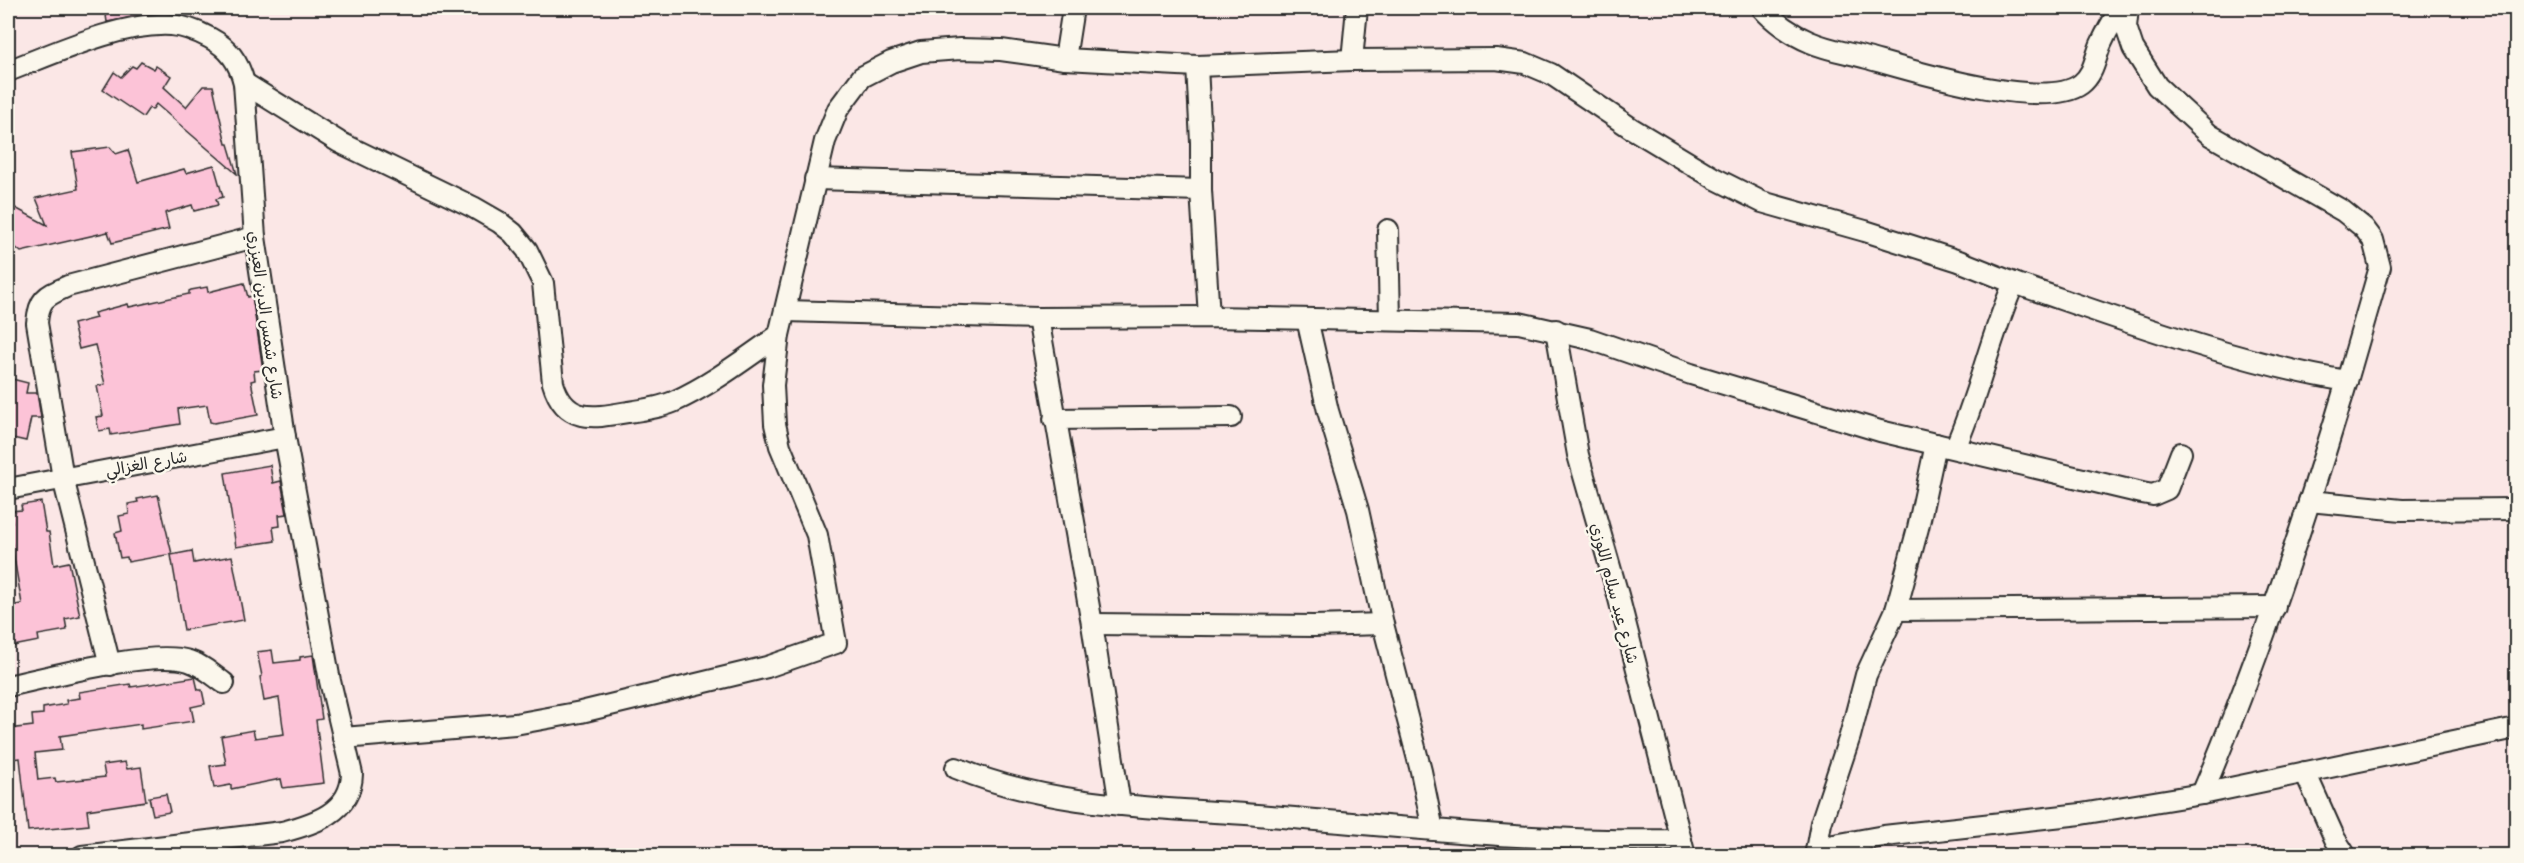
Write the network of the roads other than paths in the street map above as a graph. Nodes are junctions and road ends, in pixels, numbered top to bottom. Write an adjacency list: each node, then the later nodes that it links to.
1 (1073, 8): 6 (street)
2 (1357, 8): 7 (street)
3 (1762, 8): 4 (street)
4 (2121, 8)
5 (2128, 8): 23 (street)
6 (1065, 59): 8 (street); 11 (street)
7 (1352, 60): 8 (street); 15 (street)
8 (1197, 66): 12 (street)
9 (8, 71): 10 (street, شارع شمس الدين العيزري)
10 (244, 83): 14 (street, شارع شمس الدين العيزري); 22 (street)
11 (815, 178): 12 (street); 16 (street)
12 (1200, 190): 17 (street)
13 (1388, 230): 20 (street)
14 (255, 237): 26 (street, شارع شمس الدين العيزري); 29 (street)
15 (2014, 283): 23 (street); 27 (street)
16 (786, 311): 18 (street); 22 (street)
17 (1209, 316): 18 (street); 19 (street)
18 (1038, 318): 25 (street)
19 (1307, 319): 20 (street); 36 (street)
20 (1390, 320): 21 (street)
21 (1556, 330): 27 (street); 47 (street, شارع عيد سلام اللوزي)
22 (779, 335): 41 (street)
23 (2347, 381): 31 (street)
24 (1231, 417): 25 (street)
25 (1054, 419): 35 (street)
26 (285, 437): 29 (street, شارع الغزالي); 41 (street, شارع شمس الدين العيزري)
27 (1946, 446): 28 (street); 34 (street)
28 (2181, 453)
29 (63, 478): 30 (street, شارع الغزالي); 37 (street)
30 (8, 489)
31 (2308, 501): 32 (street); 33 (street)
32 (2517, 509)
33 (2274, 607): 34 (street); 44 (street)
34 (1896, 610): 49 (street)
35 (1092, 624): 36 (street); 45 (street)
36 (1383, 624): 46 (street)
37 (110, 665): 38 (street); 39 (street)
38 (224, 683)
39 (8, 686)
40 (2517, 728): 43 (street)
41 (343, 738): 48 (street, شارع شمس الدين العيزري)
42 (957, 768): 45 (street)
43 (2305, 772): 44 (street); 50 (street)
44 (2202, 794): 49 (street)
45 (1120, 805): 46 (street)
46 (1433, 830): 47 (street)
47 (1683, 848)
48 (82, 855)
49 (1816, 855)
50 (2346, 855)

